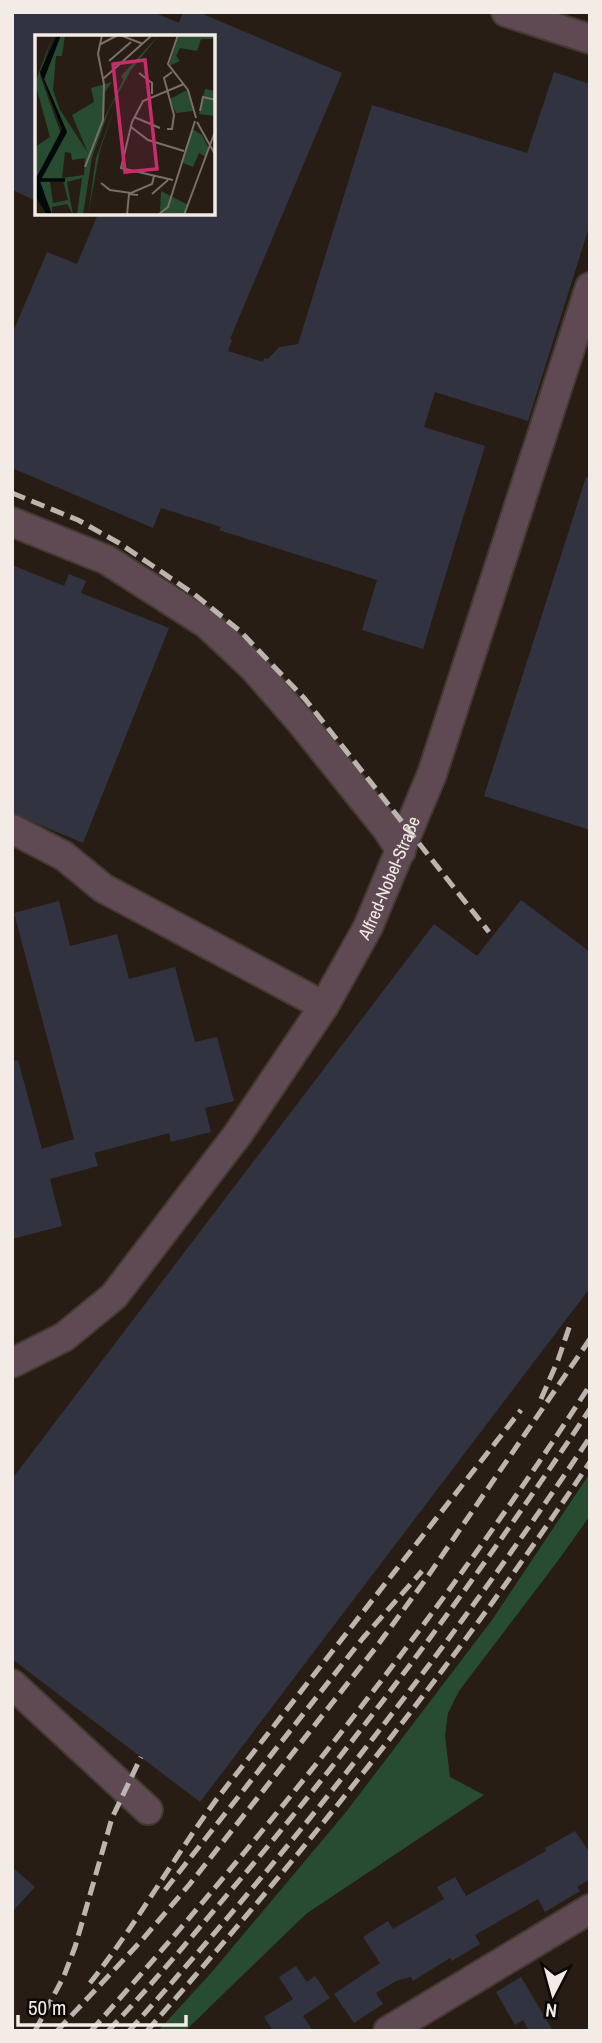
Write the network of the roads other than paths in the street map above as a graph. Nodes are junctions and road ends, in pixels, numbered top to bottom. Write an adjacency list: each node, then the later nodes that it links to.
1 (506, 12): 2 (street)
2 (590, 39)
3 (590, 287): 6 (street, Alfred-Nobel-Straße)
4 (12, 522): 6 (street)
5 (12, 829): 7 (street)
6 (401, 851): 7 (street, Alfred-Nobel-Straße)
7 (324, 1006): 8 (street, Alfred-Nobel-Straße)
8 (12, 1363)
9 (12, 1684): 10 (street)
10 (148, 1810)
11 (590, 1909): 12 (street)
12 (388, 2031)

